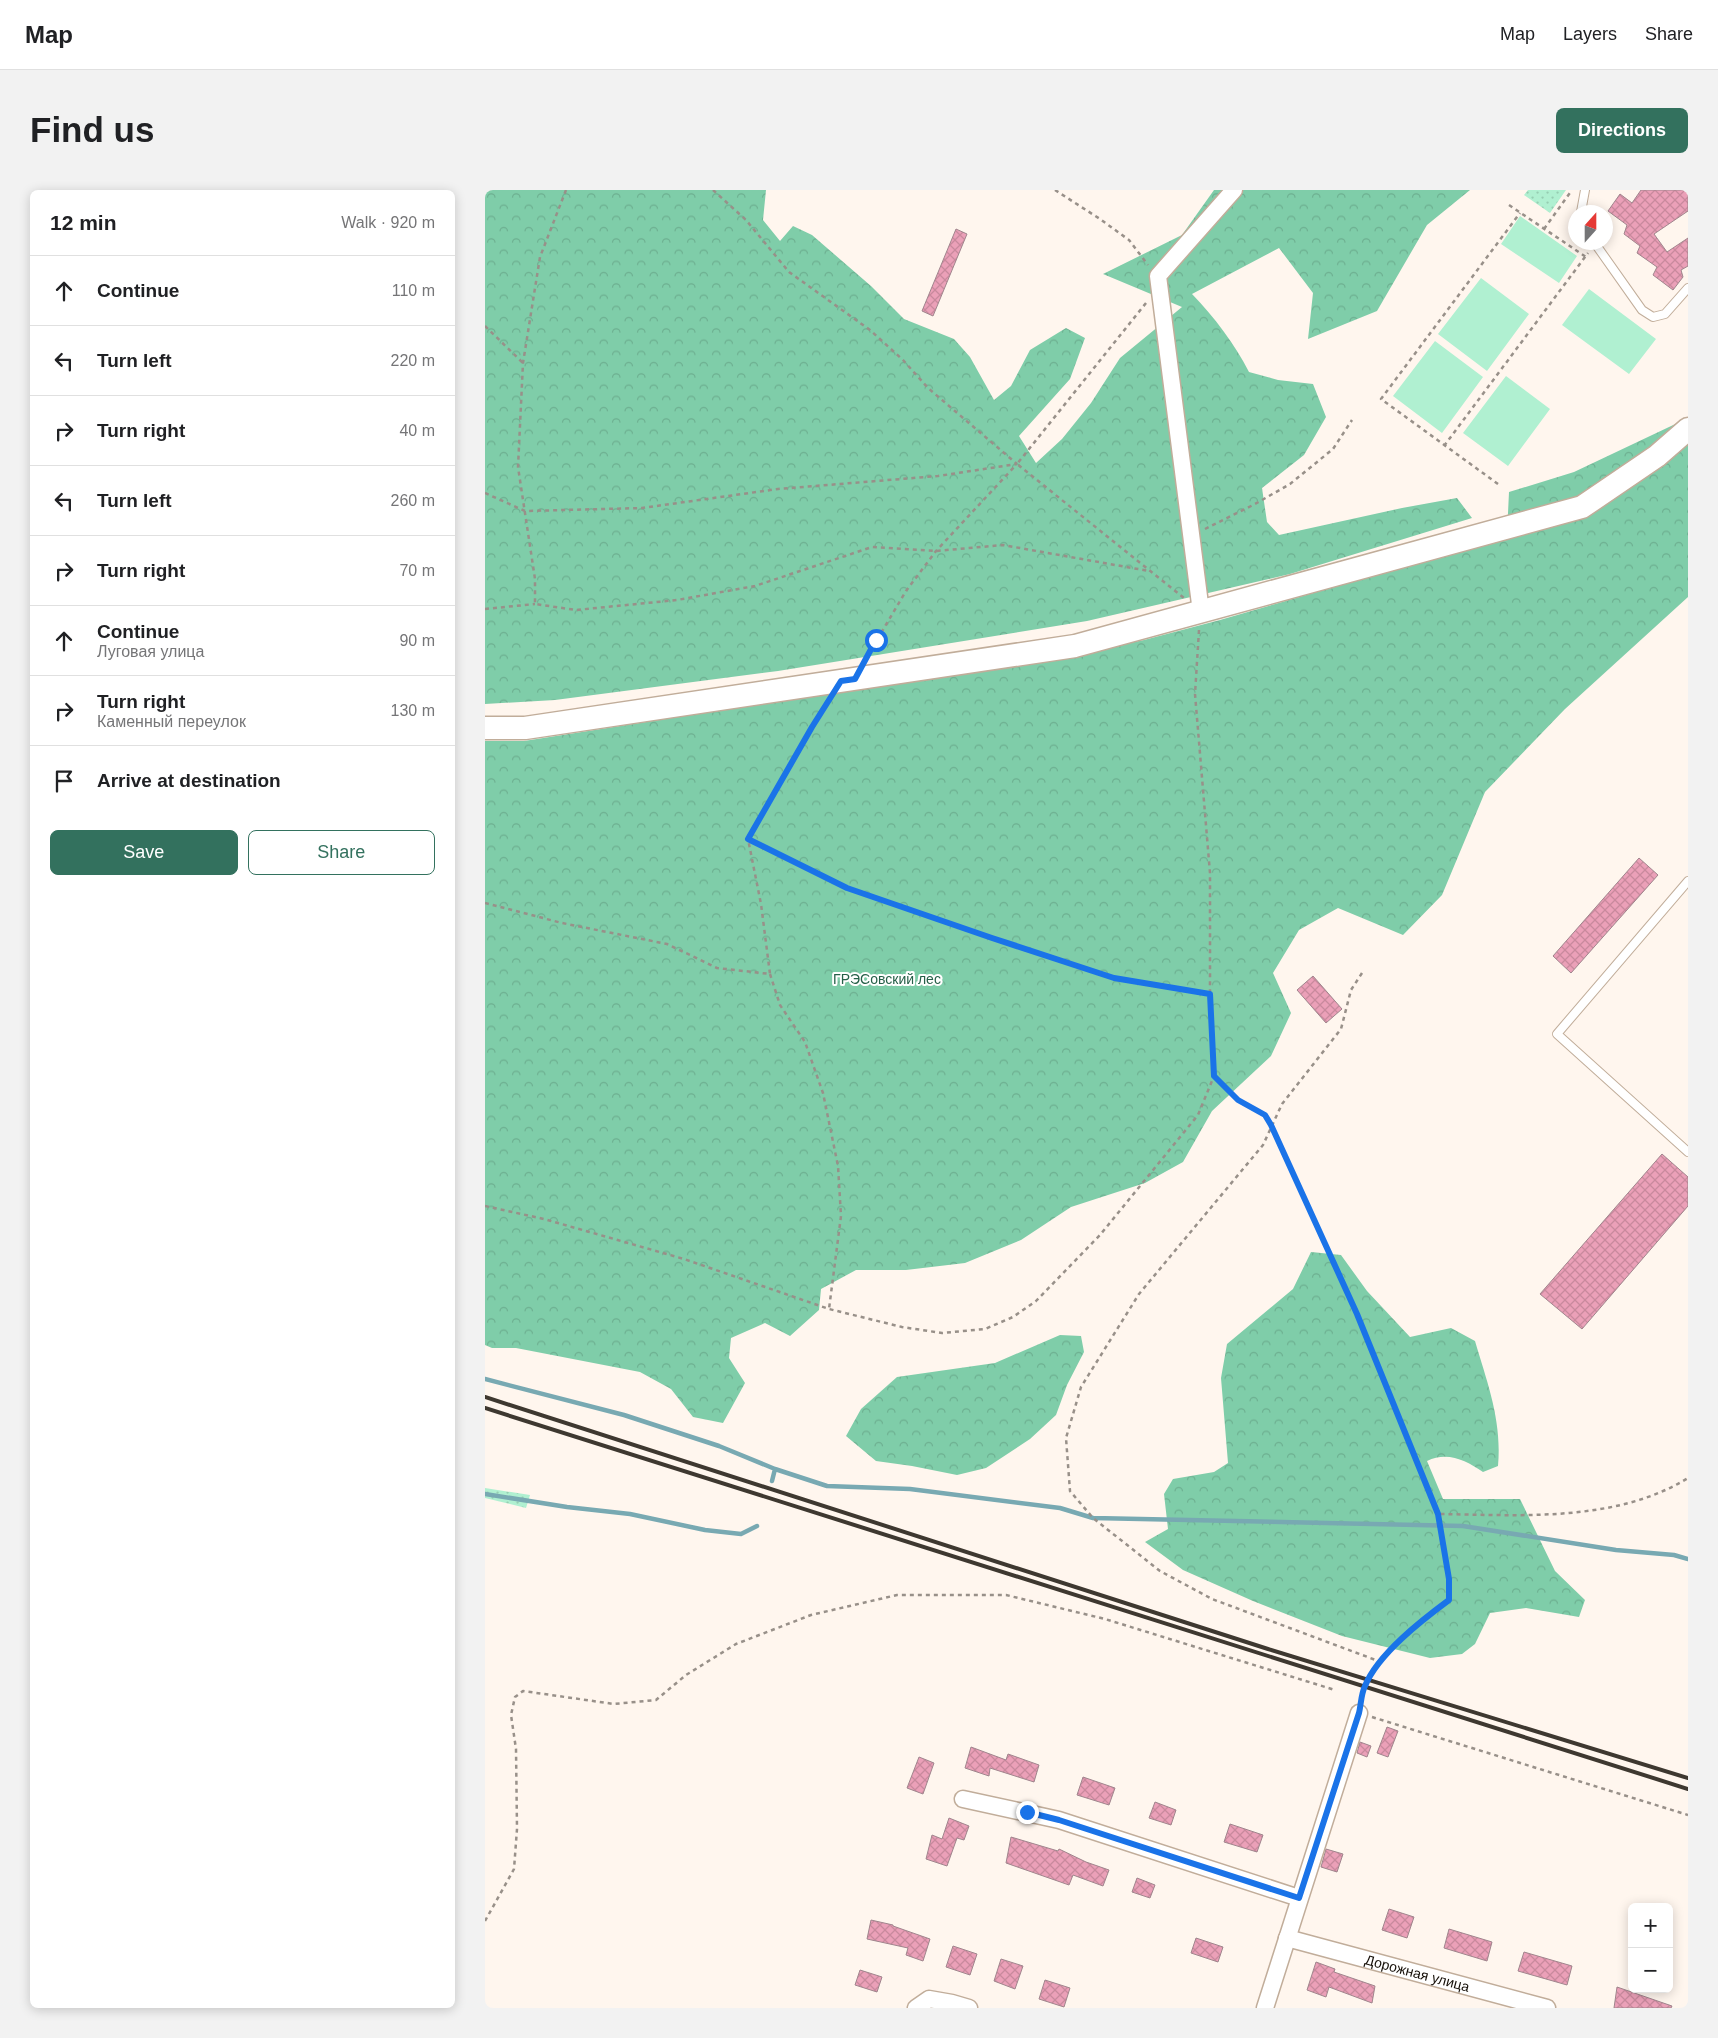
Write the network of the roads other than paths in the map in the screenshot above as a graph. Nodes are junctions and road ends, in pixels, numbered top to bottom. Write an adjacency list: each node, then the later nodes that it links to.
1 (1234, 190): 7 (street)
2 (1585, 190): 3 (lane)
3 (1582, 205)
4 (1600, 250): 5 (lane)
5 (1688, 288)
6 (1688, 429): 7 (main road)
7 (1201, 612): 8 (main road)
8 (485, 728)
9 (1688, 881): 10 (lane)
10 (1688, 1152)
11 (1359, 1713): 13 (street)
12 (963, 1799): 13 (street)
13 (1299, 1898): 14 (street)
14 (1287, 1938): 17 (street); 18 (street, Дорожная улица)
15 (916, 2008): 16 (street)
16 (969, 2008)
17 (1265, 2008)
18 (1547, 2008)

